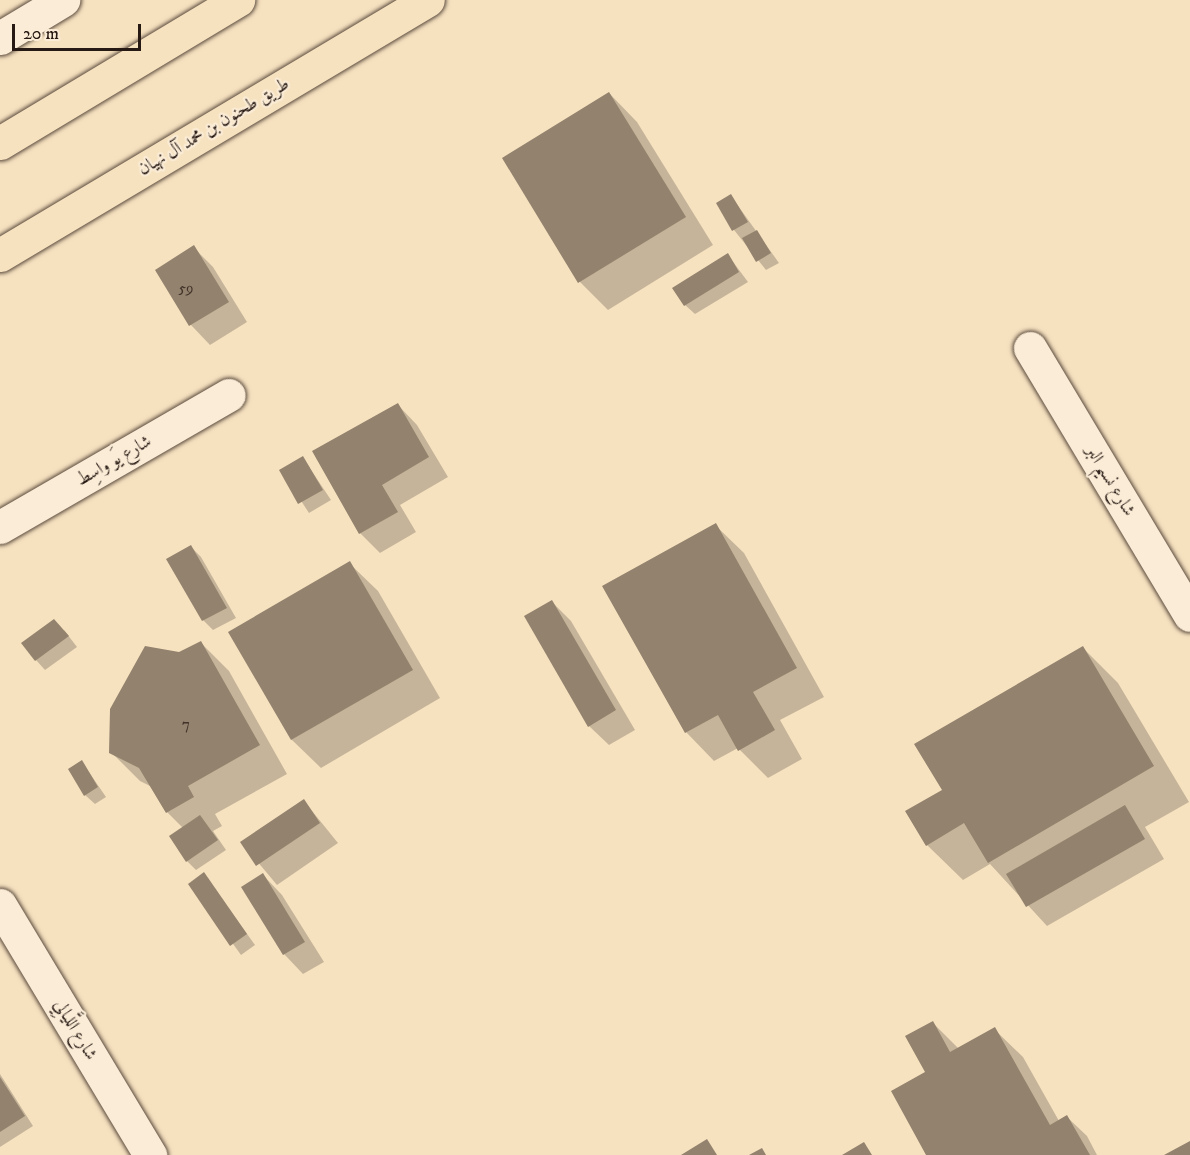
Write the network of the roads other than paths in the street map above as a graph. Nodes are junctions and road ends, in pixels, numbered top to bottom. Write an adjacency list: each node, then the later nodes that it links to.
1 (63, 0): 4 (street)
2 (238, 0): 5 (main road)
3 (428, 0): 6 (main road, طريق طحنون بن محمد آل نهيان)
4 (0, 38)
5 (0, 142)
6 (0, 255)
7 (1030, 348): 10 (street, شارع نسيم البر)
8 (229, 395): 9 (street, شارع يَو واسِط)
9 (0, 527)
10 (1190, 615)
11 (0, 905): 12 (street, شارع اللَّيالِي)
12 (150, 1155)

